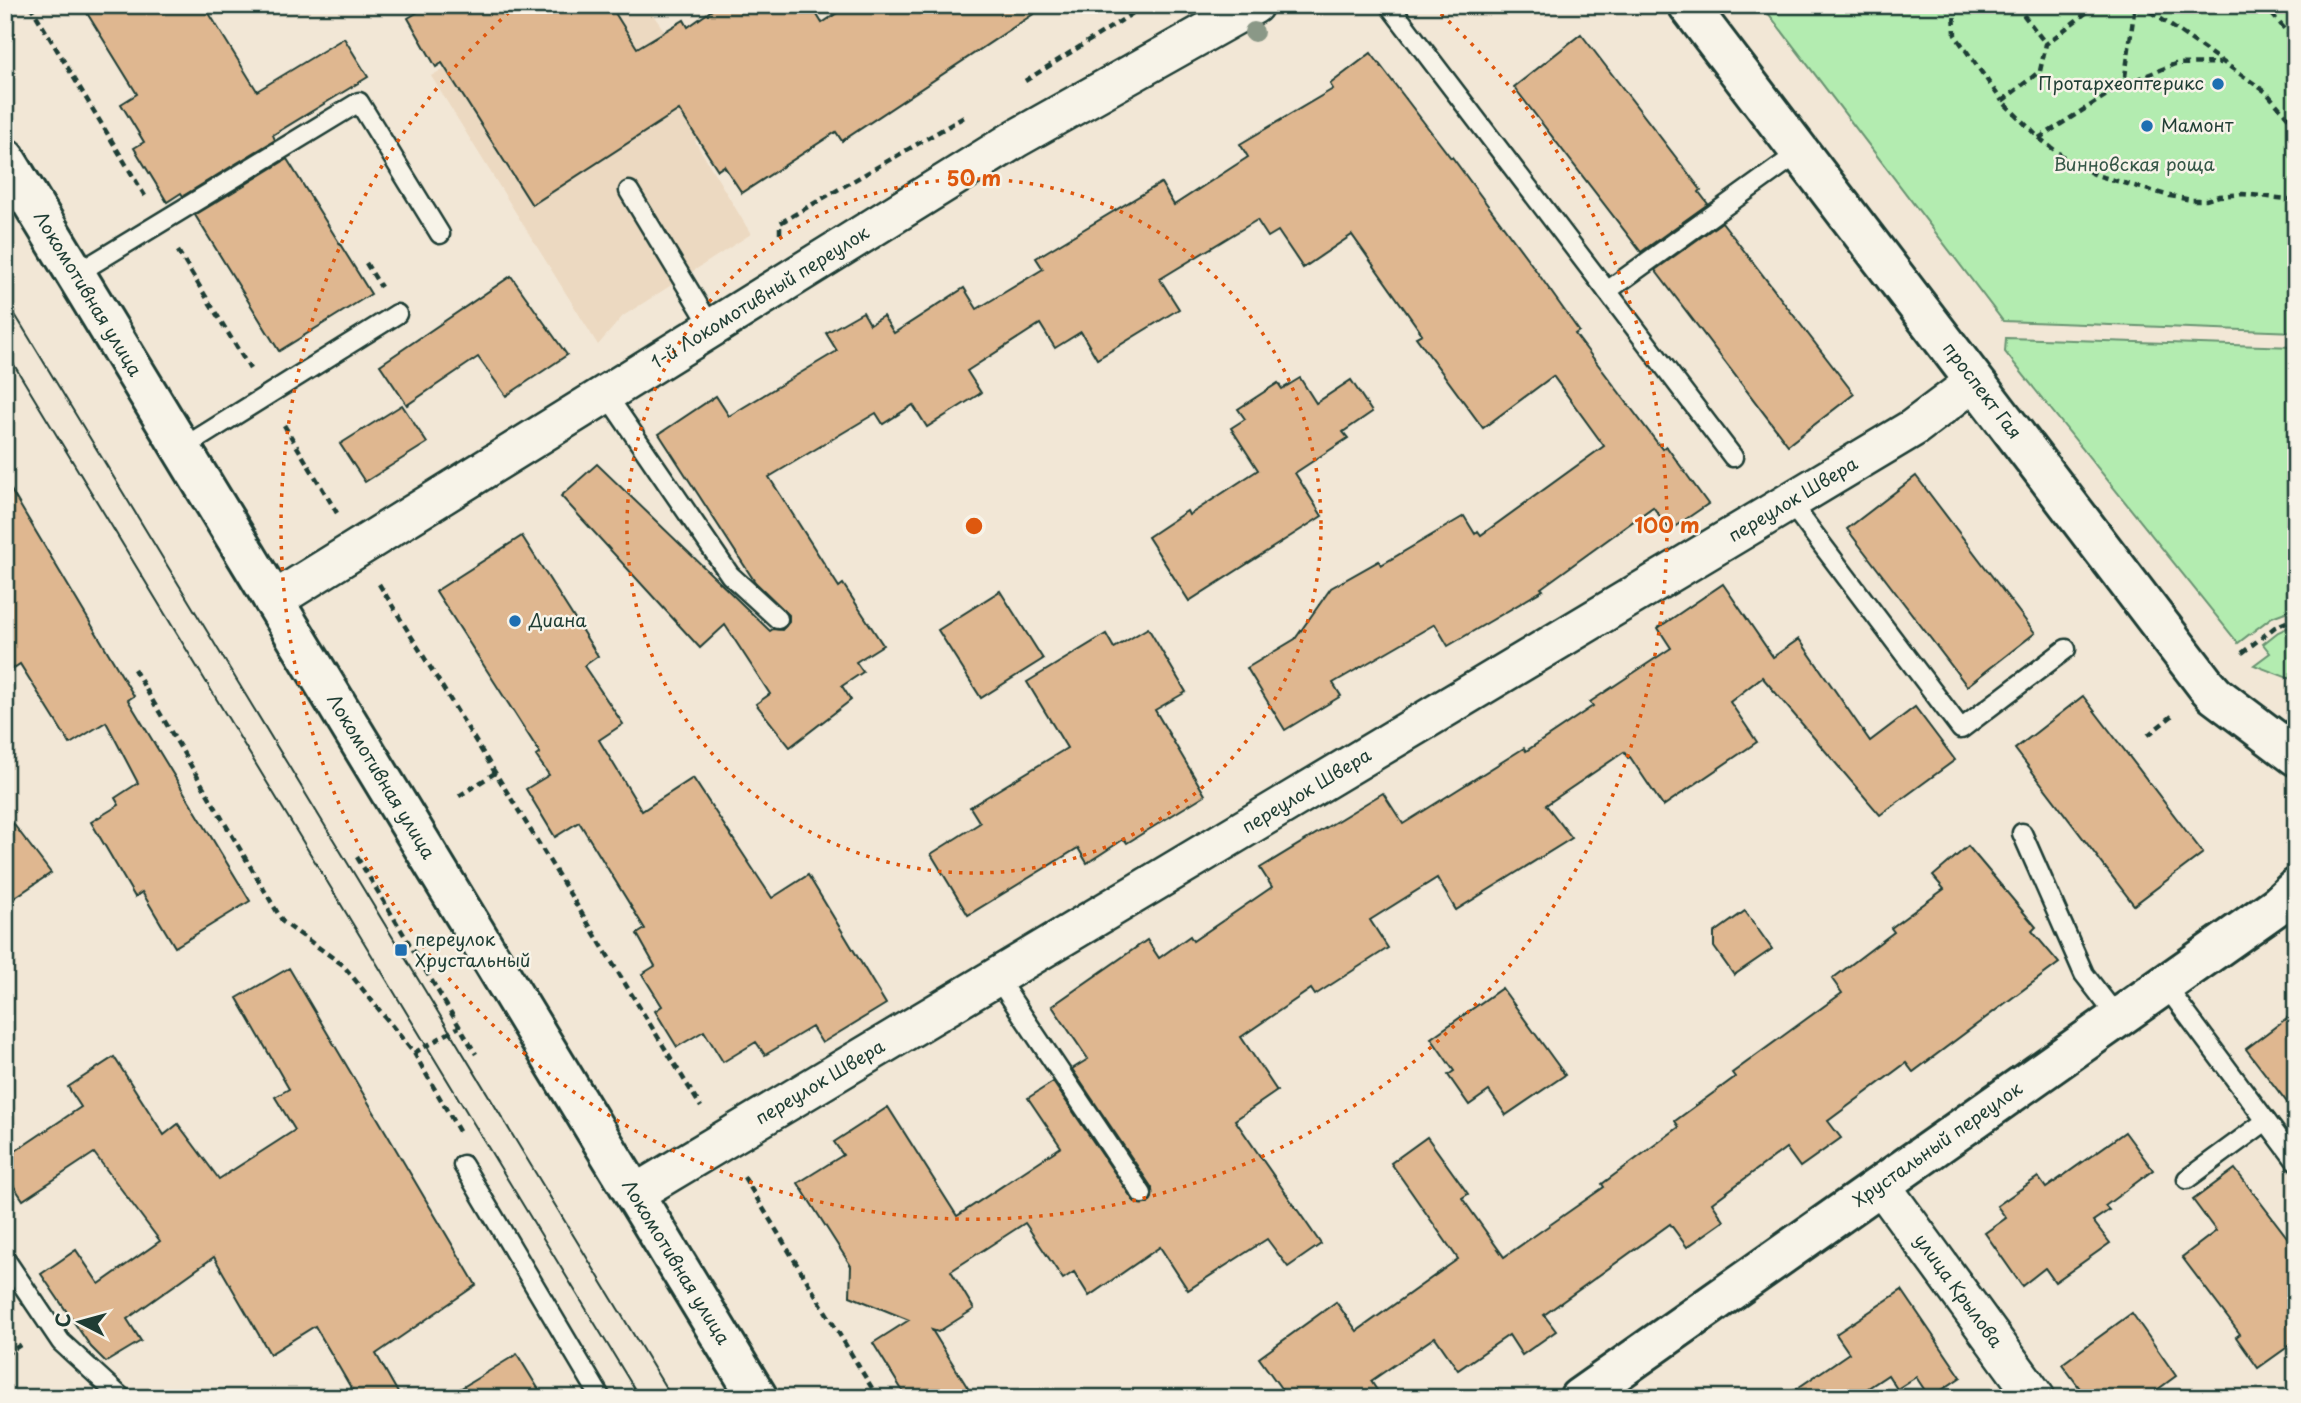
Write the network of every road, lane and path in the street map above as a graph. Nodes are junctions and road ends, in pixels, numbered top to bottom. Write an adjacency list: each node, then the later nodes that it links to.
1 (30, 5): 24 (path)
2 (1254, 5): 29 (street, 1-й Локомотивный переулок)
3 (1389, 5): 27 (lane)
4 (1688, 5): 20 (main road, проспект Гая)
5 (1954, 5): 17 (path)
6 (2016, 5): 14 (path)
7 (2083, 5): 12 (path)
8 (2096, 5): 12 (path)
9 (2135, 5): 16 (path)
10 (2141, 5): 15 (path)
11 (2264, 5): 13 (path)
12 (2088, 12): 14 (path)
13 (2296, 42)
14 (2046, 44): 17 (path)
15 (2223, 62): 16 (path); 18 (path)
16 (2124, 84): 19 (path)
17 (2002, 101): 19 (path)
18 (2296, 127)
19 (2039, 138): 23 (path)
20 (1800, 152): 27 (lane); 30 (main road, проспект Гая)
21 (5, 158): 26 (main road, Локомотивная улица)
22 (629, 191): 29 (lane)
23 (2296, 200)
24 (161, 222): 25 (lane); 26 (lane); 32 (path)
25 (440, 234)
26 (76, 274): 33 (main road, Локомотивная улица)
27 (1607, 291): 34 (lane)
28 (397, 314): 32 (lane)
29 (712, 328): 31 (street, 1-й Локомотивный переулок)
30 (1974, 382): 35 (street, переулок Швера); 45 (main road, проспект Гая)
31 (607, 394): 36 (street, 1-й Локомотивный переулок); 39 (lane)
32 (266, 396): 33 (lane); 36 (path)
33 (181, 449): 37 (main road, Локомотивная улица)
34 (1733, 457)
35 (1789, 501): 40 (lane); 51 (street, переулок Швера)
36 (358, 548): 37 (street, 1-й Локомотивный переулок); 46 (path)
37 (273, 601): 63 (main road, Локомотивная улица)
38 (2296, 618): 41 (path)
39 (778, 619)
40 (2066, 649)
41 (2242, 653)
42 (134, 669): 55 (path)
43 (2172, 716): 44 (path)
44 (2148, 735)
45 (2296, 756)
46 (495, 774): 47 (path); 58 (path)
47 (459, 796)
48 (2022, 833): 53 (lane)
49 (357, 857): 54 (path)
50 (2296, 888): 52 (main road, Хрустальный переулок)
51 (996, 976): 58 (street, переулок Швера); 64 (lane)
52 (2165, 985): 53 (main road, Хрустальный переулок); 57 (lane)
53 (2118, 1018): 62 (main road, Хрустальный переулок)
54 (459, 1027): 55 (path); 56 (path)
55 (414, 1053): 60 (path)
56 (476, 1054)
57 (2266, 1121): 59 (lane); 61 (lane)
58 (723, 1143): 63 (street, переулок Швера); 69 (path)
59 (2296, 1161)
60 (463, 1165): 67 (lane)
61 (2187, 1179)
62 (1881, 1185): 70 (main road, Хрустальный переулок); 71 (street, улица Крылова)
63 (634, 1194): 68 (main road, Локомотивная улица)
64 (1142, 1194)
65 (5, 1258): 66 (lane)
66 (122, 1398)
67 (601, 1398)
68 (758, 1398)
69 (878, 1398)
70 (1580, 1398)
71 (2036, 1398)

